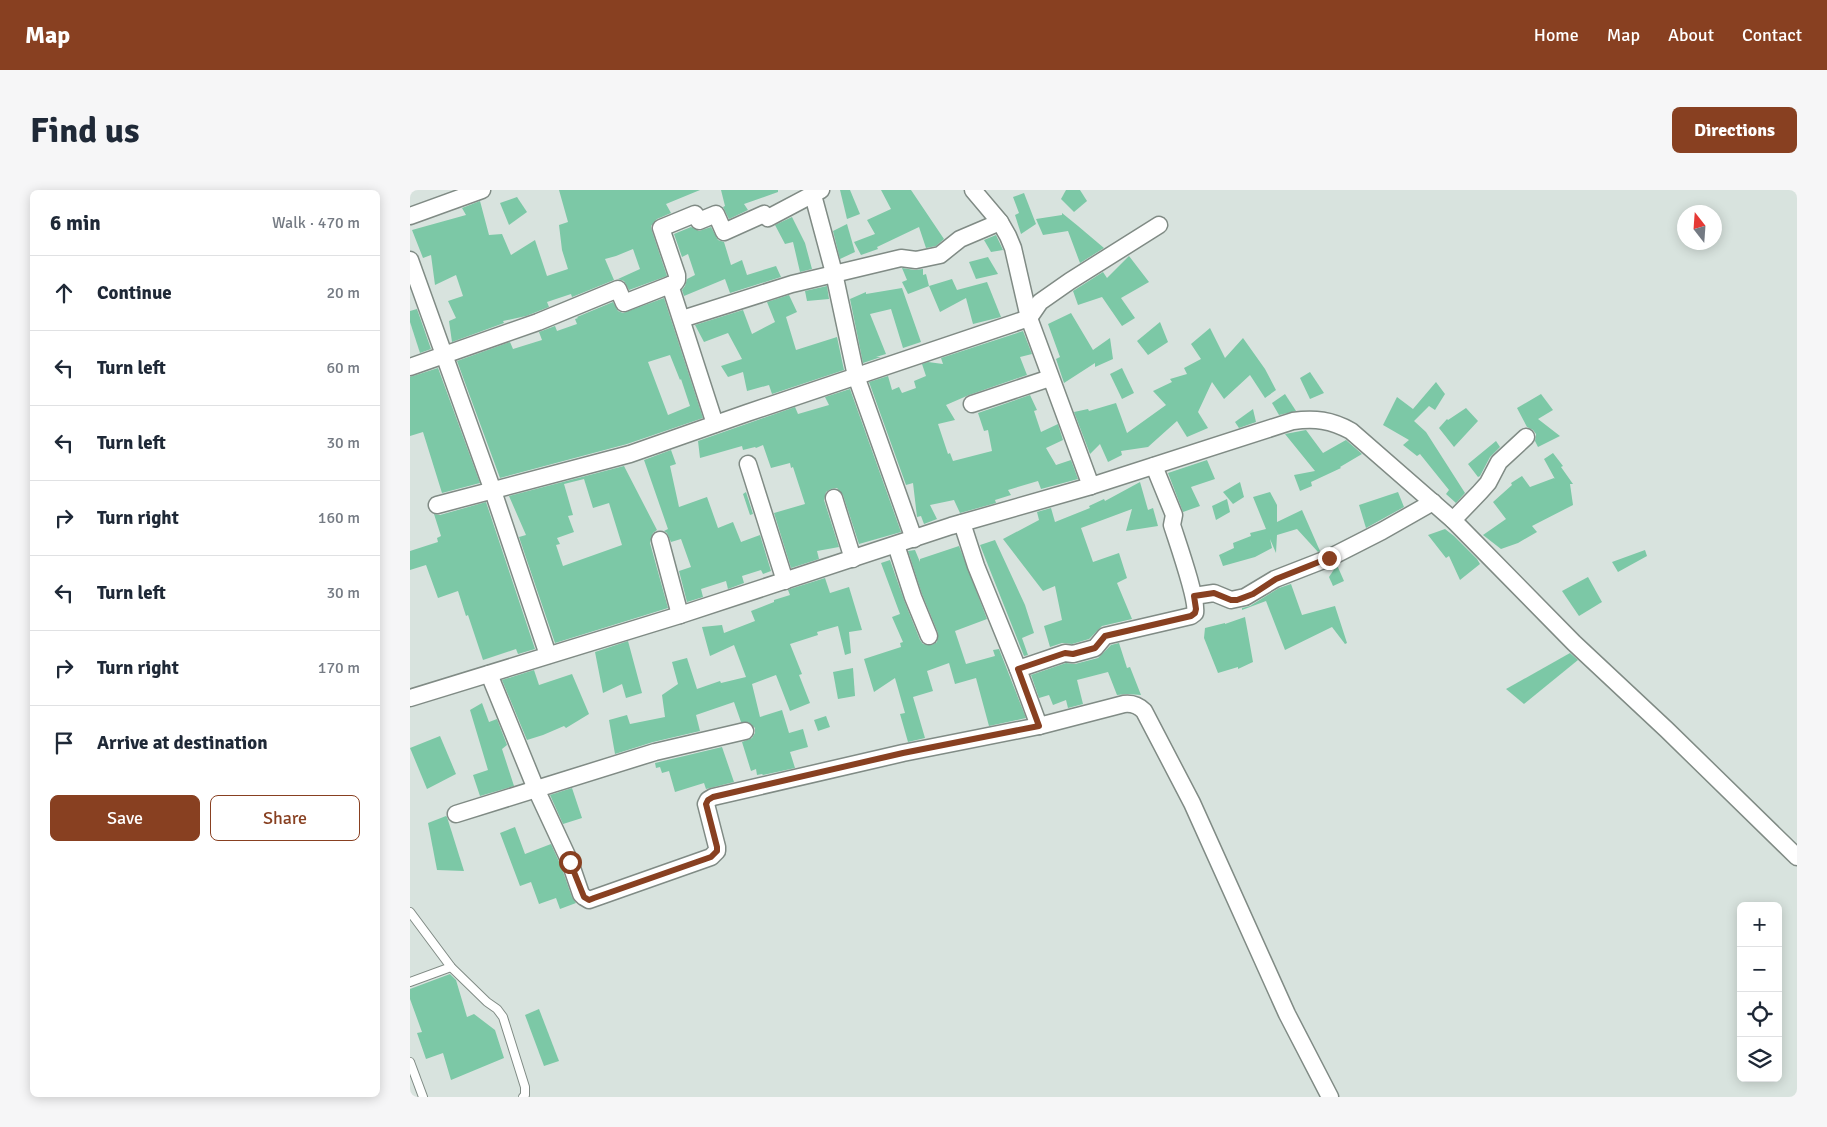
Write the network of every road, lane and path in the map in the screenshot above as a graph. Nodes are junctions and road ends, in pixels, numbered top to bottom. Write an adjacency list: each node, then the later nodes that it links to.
1 (482, 190): 4 (street)
2 (973, 190): 5 (street)
3 (817, 193): 8 (street); 9 (street)
4 (410, 216)
5 (1000, 222): 8 (street); 10 (street)
6 (1159, 225): 10 (street)
7 (410, 260): 12 (street)
8 (834, 274): 11 (street); 14 (street)
9 (670, 285): 11 (street); 12 (street)
10 (1029, 318): 14 (street); 15 (street)
11 (682, 319): 17 (street)
12 (443, 356): 13 (street); 22 (street)
13 (410, 367)
14 (856, 376): 17 (street); 28 (street)
15 (1050, 378): 16 (street); 21 (street)
16 (972, 404)
17 (715, 424): 22 (street)
18 (1526, 437): 26 (street)
19 (748, 464): 32 (street)
20 (1154, 466): 21 (street); 24 (street); 33 (street)
21 (1091, 486): 27 (street)
22 (493, 491): 25 (street); 36 (street)
23 (834, 498): 31 (street)
24 (1433, 502): 26 (street); 33 (street)
25 (437, 505)
26 (1452, 520): 44 (street)
27 (962, 523): 28 (street); 37 (street)
28 (914, 539): 30 (street)
29 (660, 540): 34 (street)
30 (896, 545): 31 (street); 35 (street)
31 (854, 560): 32 (street)
32 (785, 581): 34 (street)
33 (1194, 596): 37 (street)
34 (680, 615): 36 (street)
35 (929, 636)
36 (548, 655): 38 (street)
37 (1018, 669): 40 (street)
38 (489, 674): 39 (street); 42 (street)
39 (410, 698)
40 (1039, 726): 42 (street); 51 (street)
41 (745, 730): 42 (street)
42 (536, 789): 43 (street)
43 (456, 814)
44 (1797, 857)
45 (410, 912): 46 (lane)
46 (451, 967): 47 (lane); 50 (lane)
47 (410, 982)
48 (410, 1062): 49 (lane)
49 (423, 1097)
50 (522, 1097)
51 (1330, 1097)

